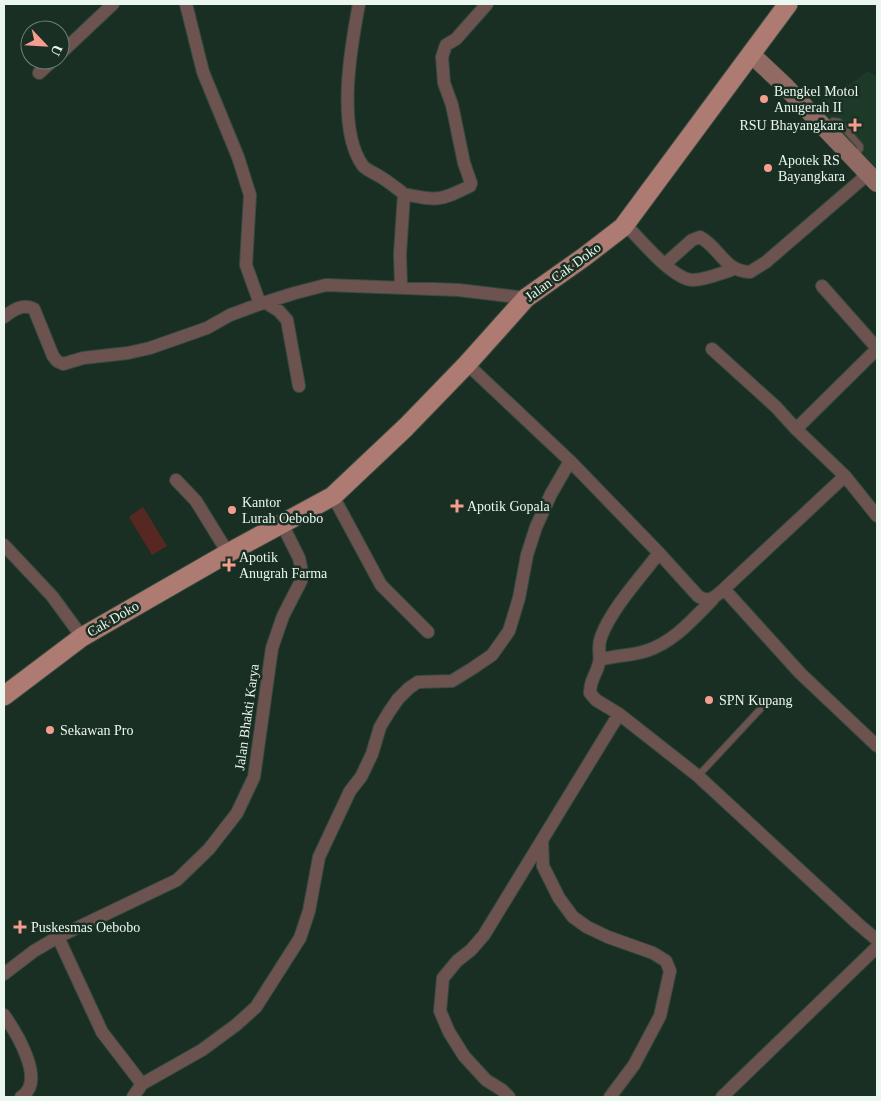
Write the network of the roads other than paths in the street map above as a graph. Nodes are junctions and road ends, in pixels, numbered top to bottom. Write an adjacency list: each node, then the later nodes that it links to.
1 (114, 4): 6 (street)
2 (186, 4): 18 (street)
3 (359, 4): 11 (street)
4 (788, 4): 7 (main road, Jalan Cak Doko)
5 (483, 5): 11 (street)
6 (70, 45)
7 (752, 54): 10 (street); 12 (main road, Jalan Cak Doko)
8 (42, 70): 9 (street)
9 (39, 73)
10 (873, 179): 14 (street)
11 (404, 194): 16 (street)
12 (625, 224): 13 (street); 17 (main road, Jalan Cak Doko)
13 (665, 264): 14 (street); 14 (street)
14 (734, 269)
15 (822, 286): 21 (street)
16 (401, 287): 17 (street); 18 (street)
17 (526, 298): 22 (main road, Jalan Cak Doko)
18 (262, 303): 19 (street); 23 (street)
19 (4, 316)
20 (712, 348): 24 (street)
21 (877, 348): 24 (street)
22 (468, 364): 25 (street); 28 (main road, Jalan Cak Doko)
23 (298, 386)
24 (796, 428): 26 (street)
25 (570, 461): 33 (street); 50 (street)
26 (845, 476): 29 (street); 34 (street)
27 (176, 480): 32 (street)
28 (333, 496): 30 (main road, Jalan Cak Doko); 36 (street)
29 (877, 516)
30 (282, 524): 32 (main road, Jalan Cak Doko); 45 (street, Jalan Bhakti Karya)
31 (4, 545): 37 (street)
32 (228, 553): 37 (main road, Cak Doko)
33 (659, 553): 35 (street); 38 (street)
34 (724, 589): 35 (street); 42 (street)
35 (713, 599): 38 (street)
36 (428, 632)
37 (82, 637): 39 (main road, Cak Doko)
38 (600, 660): 41 (street)
39 (4, 696)
40 (767, 702): 43 (lane)
41 (619, 714): 43 (street); 44 (street)
42 (877, 746)
43 (698, 776): 46 (street)
44 (542, 840): 53 (street); 54 (street)
45 (58, 937): 48 (street, Jalan Bhakti Karya); 50 (street)
46 (877, 940)
47 (877, 947): 55 (street)
48 (4, 974)
49 (4, 1015): 51 (street)
50 (142, 1084): 52 (street)
51 (21, 1097)
52 (133, 1097)
53 (509, 1097)
54 (610, 1097)
55 (722, 1097)

